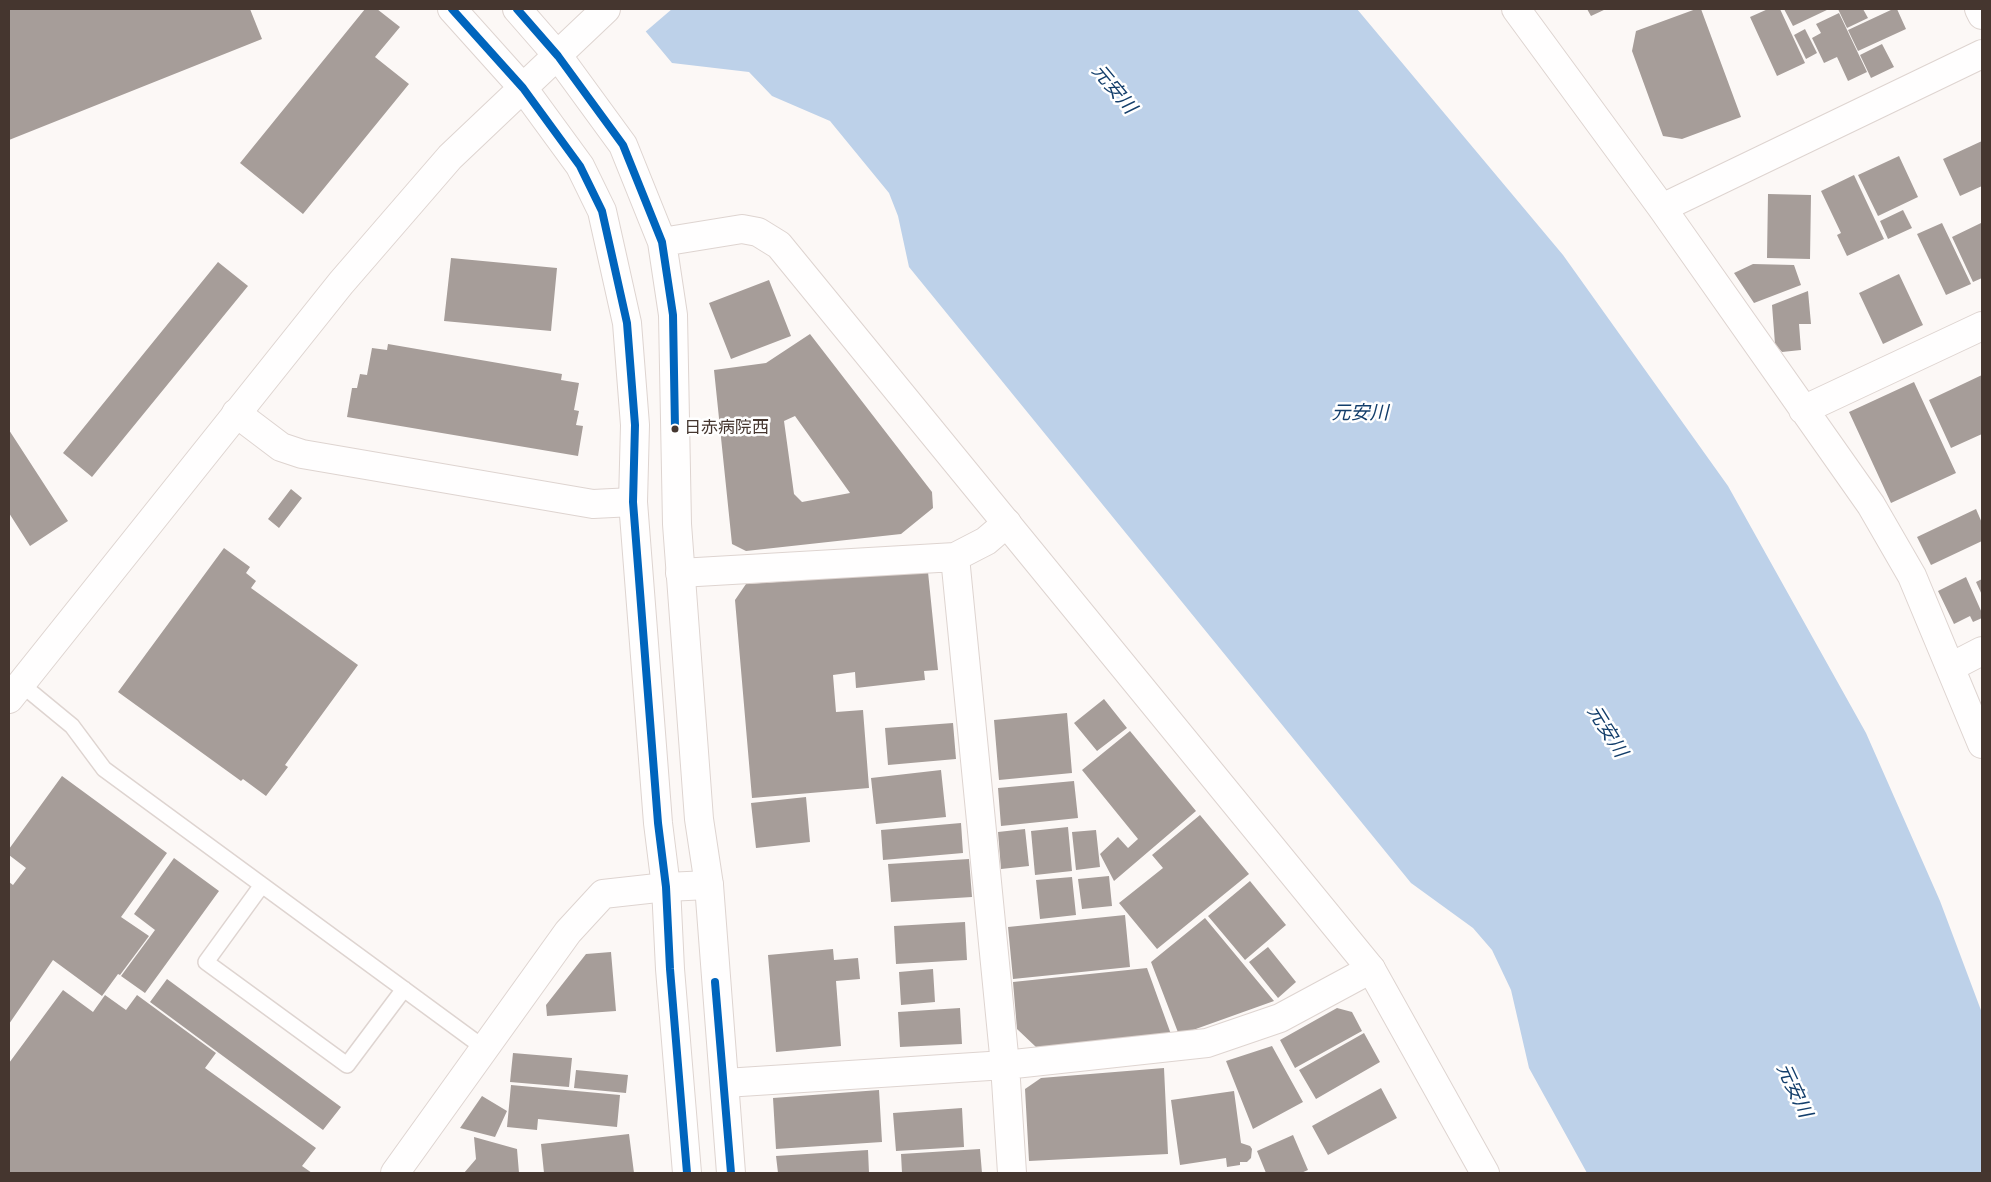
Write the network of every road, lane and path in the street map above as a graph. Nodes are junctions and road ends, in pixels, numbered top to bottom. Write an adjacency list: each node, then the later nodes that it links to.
1 (452, 9): 9 (street)
2 (517, 9): 8 (street)
3 (606, 9): 8 (street)
4 (1516, 9): 10 (street)
5 (1979, 9): 6 (street)
6 (1982, 15)
7 (1982, 54): 10 (street)
8 (558, 56): 9 (street); 11 (street)
9 (523, 88): 14 (street); 15 (street)
10 (1662, 208): 13 (street)
11 (662, 242): 16 (street); 18 (street)
12 (1982, 326): 13 (street)
13 (1803, 410): 20 (street)
14 (236, 413): 15 (street); 21 (street)
15 (634, 502): 25 (street)
16 (1007, 523): 17 (street); 26 (street)
17 (955, 557): 18 (street); 29 (street)
18 (680, 573): 23 (street)
19 (1982, 651): 20 (street)
20 (1951, 667): 22 (street)
21 (15, 691): 24 (lane)
22 (1982, 744)
23 (709, 884): 25 (street); 30 (street)
24 (262, 886): 27 (lane); 27 (lane)
25 (666, 887): 28 (street); 33 (street)
26 (1371, 969): 29 (street); 31 (street)
27 (404, 989): 28 (lane)
28 (484, 1048): 32 (street)
29 (1005, 1065): 30 (street); 35 (street)
30 (725, 1082): 34 (street)
31 (1481, 1172)
32 (395, 1173)
33 (687, 1173)
34 (731, 1173)
35 (1012, 1173)

